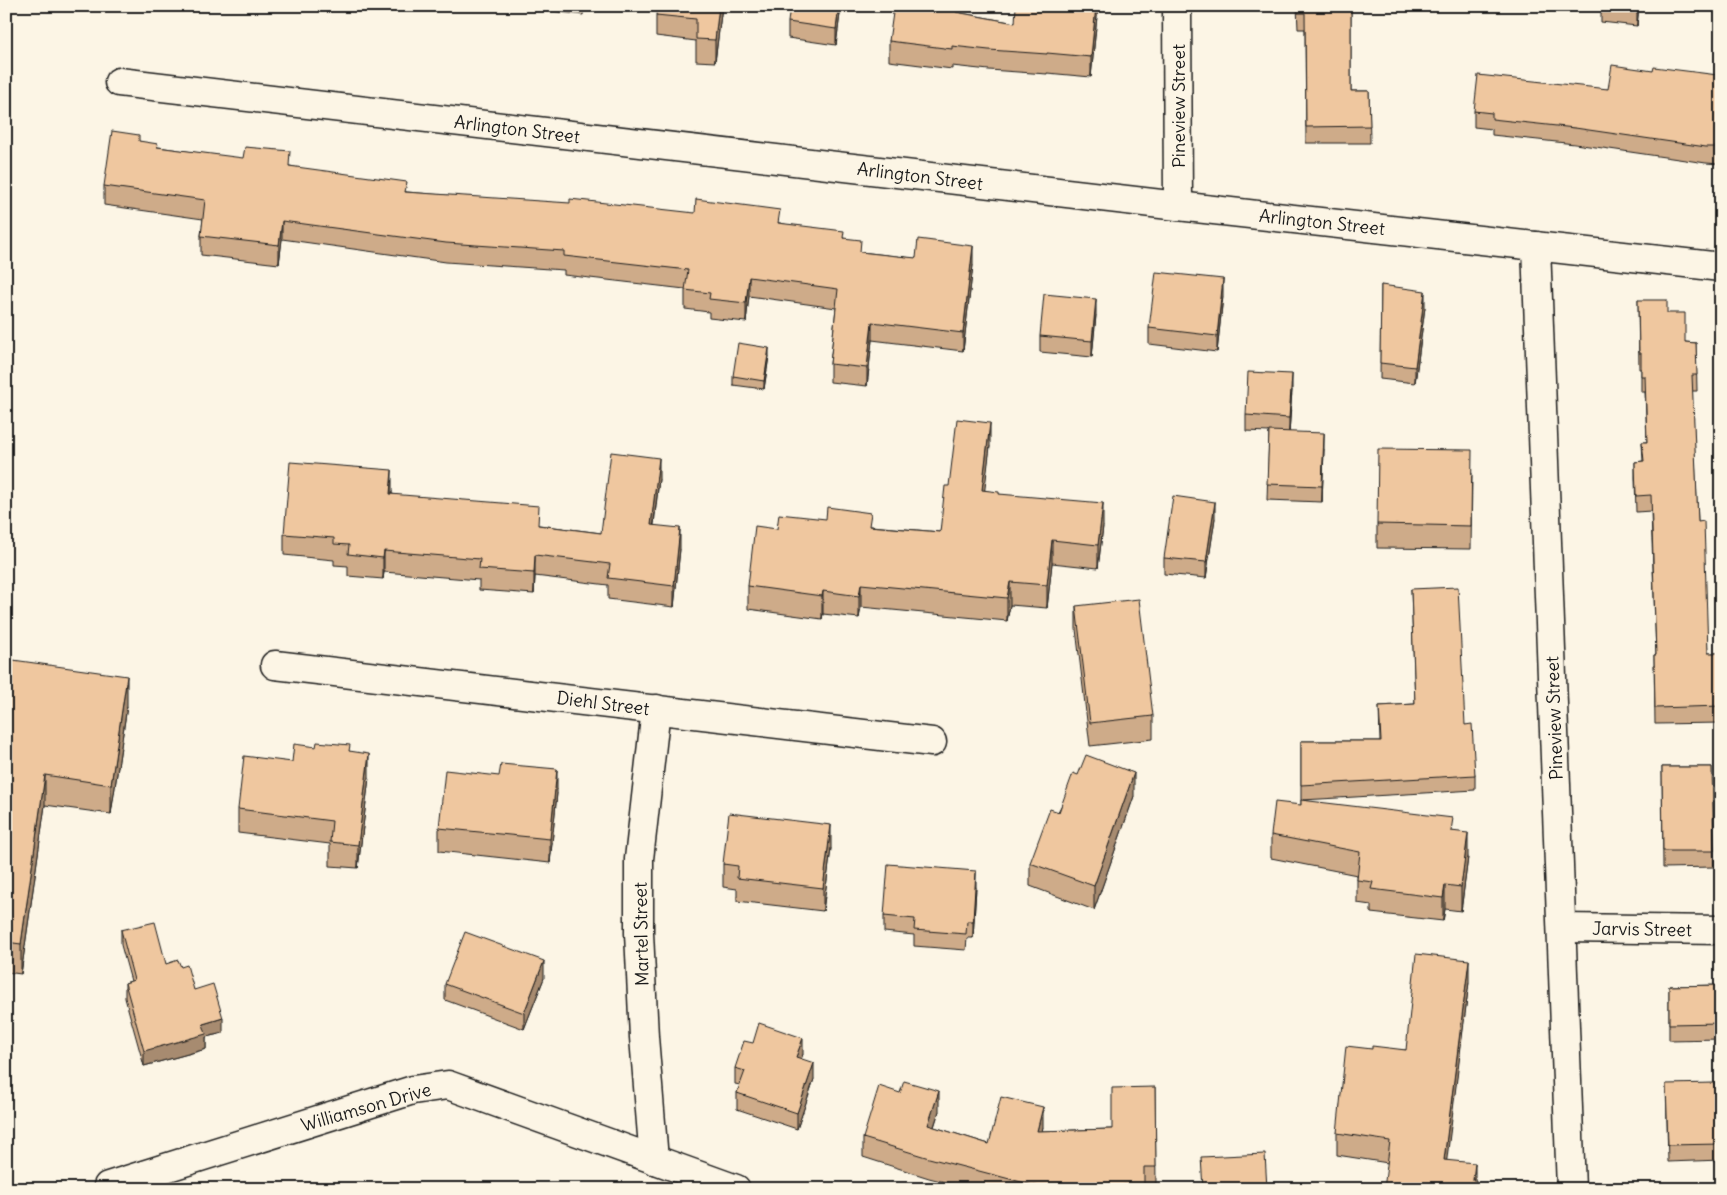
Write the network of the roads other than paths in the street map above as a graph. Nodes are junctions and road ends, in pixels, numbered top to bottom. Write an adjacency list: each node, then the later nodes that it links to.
1 (1177, 6): 3 (street, Pineview Street)
2 (119, 82): 3 (street, Arlington Street)
3 (1178, 206): 4 (street, Arlington Street)
4 (1536, 246): 5 (street, Arlington Street); 9 (street, Pineview Street)
5 (1721, 267)
6 (275, 665): 7 (street, Diehl Street)
7 (656, 709): 8 (street, Diehl Street); 11 (street, Martel Street)
8 (932, 742)
9 (1562, 928): 10 (street, Jarvis Street); 14 (street, Pineview Street)
10 (1721, 930)
11 (654, 1160): 12 (street, Williamson Drive); 13 (street, Williamson Drive)
12 (108, 1186)
13 (736, 1189)
14 (1571, 1189)

